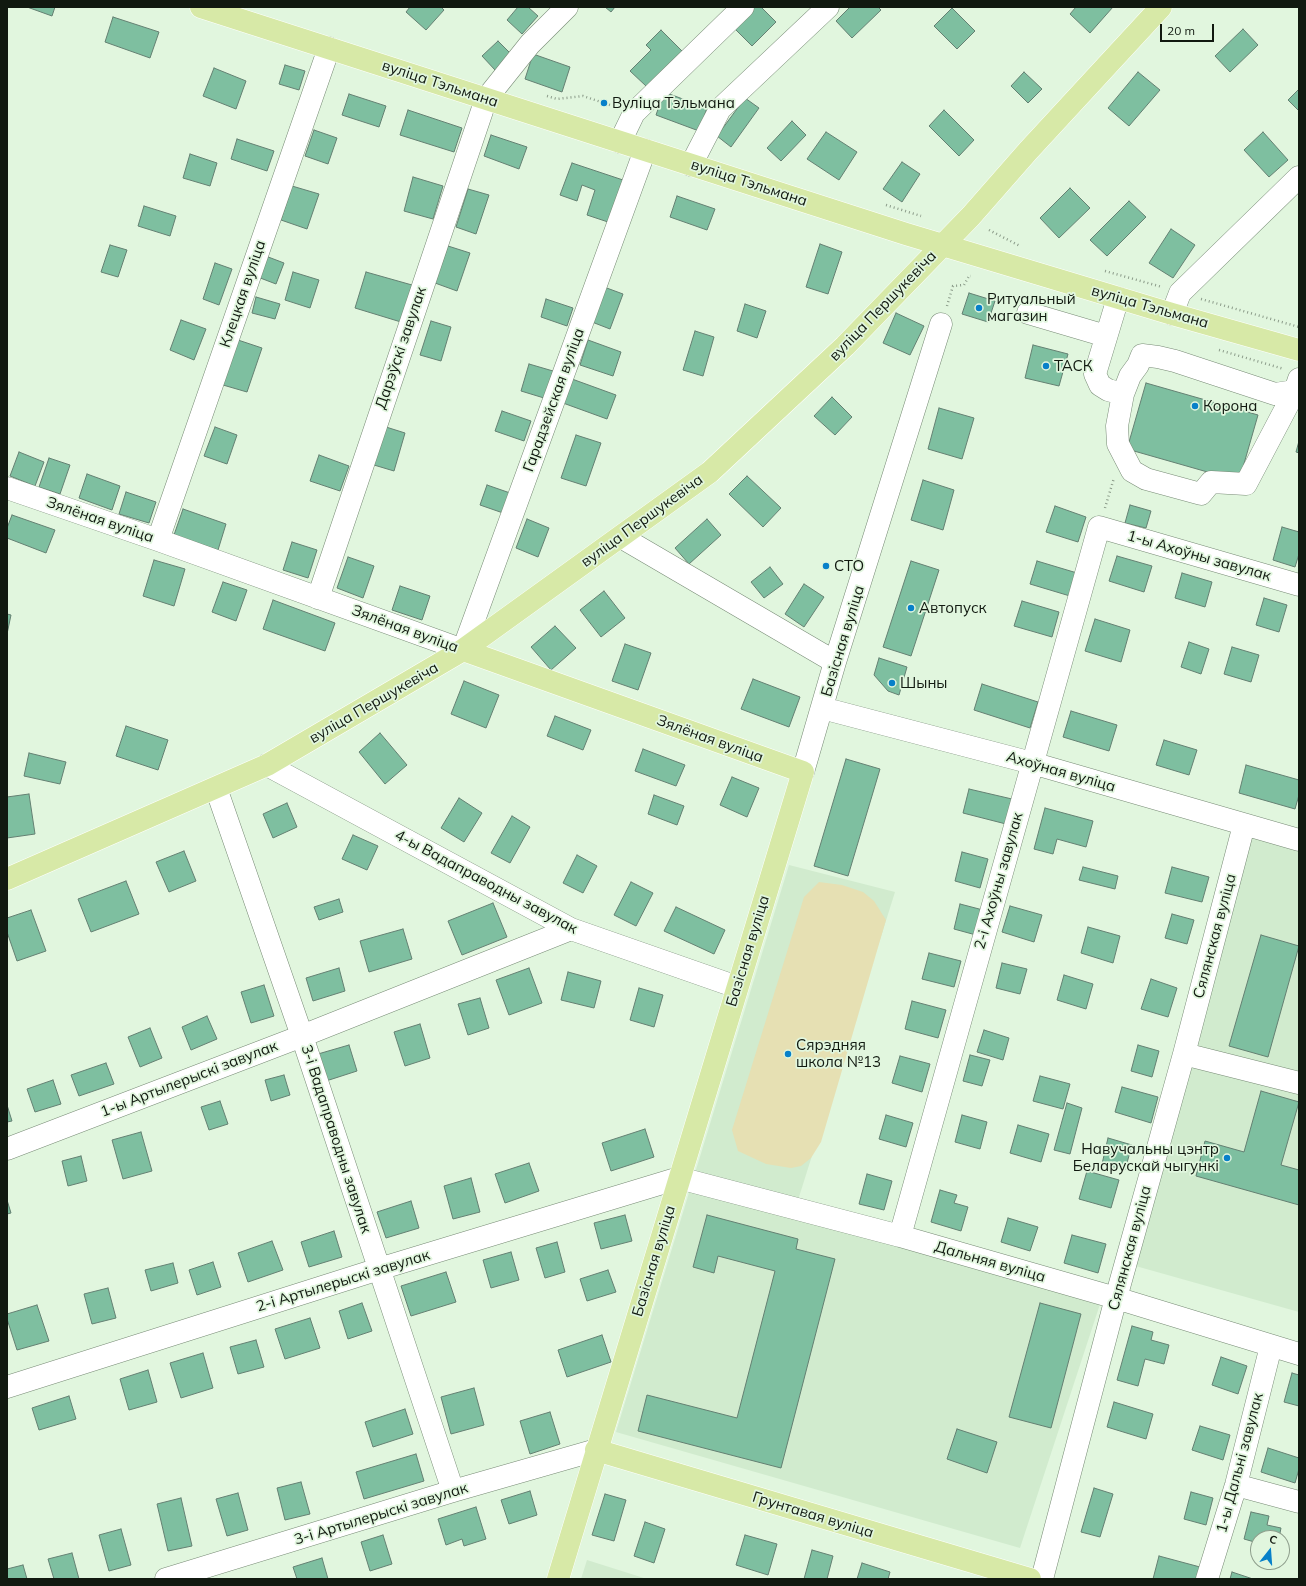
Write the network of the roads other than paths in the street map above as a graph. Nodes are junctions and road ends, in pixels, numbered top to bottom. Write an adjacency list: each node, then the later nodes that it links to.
1 (201, 7): 6 (main road, вуліца Тэльмана)
2 (567, 7): 7 (street)
3 (743, 7): 8 (street)
4 (828, 7): 10 (street)
5 (1161, 7): 12 (main road, вуліца Першукевіча)
6 (330, 48): 7 (main road, вуліца Тэльмана); 24 (street, Клецкая вуліца)
7 (486, 99): 8 (main road, вуліца Тэльмана); 26 (street, Дарэўскі завулак)
8 (620, 142): 9 (main road, вуліца Тэльмана)
9 (645, 150): 10 (main road, вуліца Тэльмана); 27 (street, Гарадзейская вуліца)
10 (690, 165): 12 (main road, вуліца Тэльмана)
11 (1299, 177): 15 (street)
12 (942, 245): 13 (main road, вуліца Тэльмана); 23 (main road, вуліца Першукевіча)
13 (1118, 298): 15 (main road, вуліца Тэльмана); 17 (street)
14 (1028, 313): 17 (street)
15 (1172, 314): 18 (main road, вуліца Тэльмана)
16 (941, 324): 28 (street, Базісная вуліца)
17 (1106, 336): 20 (street)
18 (1299, 350)
19 (1297, 385): 20 (street); 20 (street)
20 (1123, 394)
21 (7, 488): 24 (street, Зялёная вуліца)
22 (1099, 527): 25 (street, 1-ы Ахоўны завулак); 30 (street, 2-і Ахоўны завулак)
23 (621, 538): 27 (main road, вуліца Першукевіча); 28 (street)
24 (158, 540): 26 (street, Зялёная вуліца)
25 (1299, 585)
26 (318, 598): 27 (street, Зялёная вуліца)
27 (463, 650): 31 (main road, вуліца Першукевіча); 32 (main road, Зялёная вуліца)
28 (835, 662): 29 (street, Базісная вуліца)
29 (822, 708): 30 (street, Ахоўная вуліца); 32 (street, Базісная вуліца)
30 (1032, 763): 34 (street, Ахоўная вуліца); 44 (street, 2-і Ахоўны завулак)
31 (267, 765): 33 (main road, вуліца Першукевіча); 37 (street, 4-ы Вадаправодны завулак)
32 (803, 772): 38 (main road, Базісная вуліца)
33 (216, 788): 36 (main road, вуліца Першукевіча); 39 (street, 3-і Вадаправодны завулак)
34 (1244, 825): 35 (street, Ахоўная вуліца); 40 (street, Сялянская вуліца)
35 (1299, 840)
36 (7, 879)
37 (572, 929): 38 (street, 4-ы Вадаправодны завулак); 39 (street, 1-ы Артылерыскі завулак)
38 (737, 987): 43 (main road, Базісная вуліца)
39 (302, 1036): 42 (street, 1-ы Артылерыскі завулак); 45 (street, 3-і Вадаправодны завулак)
40 (1184, 1054): 41 (street); 46 (street, Сялянская вуліца)
41 (1299, 1083)
42 (7, 1149)
43 (679, 1178): 44 (street, Дальняя вуліца); 45 (street, 2-і Артылерыскі завулак); 50 (main road, Базісная вуліца)
44 (900, 1236): 46 (street, Дальняя вуліца)
45 (380, 1269): 49 (street, 2-і Артылерыскі завулак); 52 (street, 3-і Вадаправодны завулак)
46 (1116, 1298): 47 (street, Дальняя вуліца); 57 (street, Сялянская вуліца)
47 (1271, 1346): 48 (street, Дальняя вуліца); 51 (street, 1-ы Дальні завулак)
48 (1299, 1354)
49 (7, 1387)
50 (596, 1450): 52 (street, 3-і Артылерыскі завулак); 55 (main road, Базісная вуліца); 56 (main road, Грунтавая вуліца)
51 (1236, 1485): 53 (street); 58 (street, 1-ы Дальні завулак)
52 (453, 1491): 54 (street, 3-і Артылерыскі завулак)
53 (1299, 1502)
54 (166, 1579)
55 (558, 1579)
56 (1030, 1579)
57 (1042, 1579)
58 (1207, 1579)

